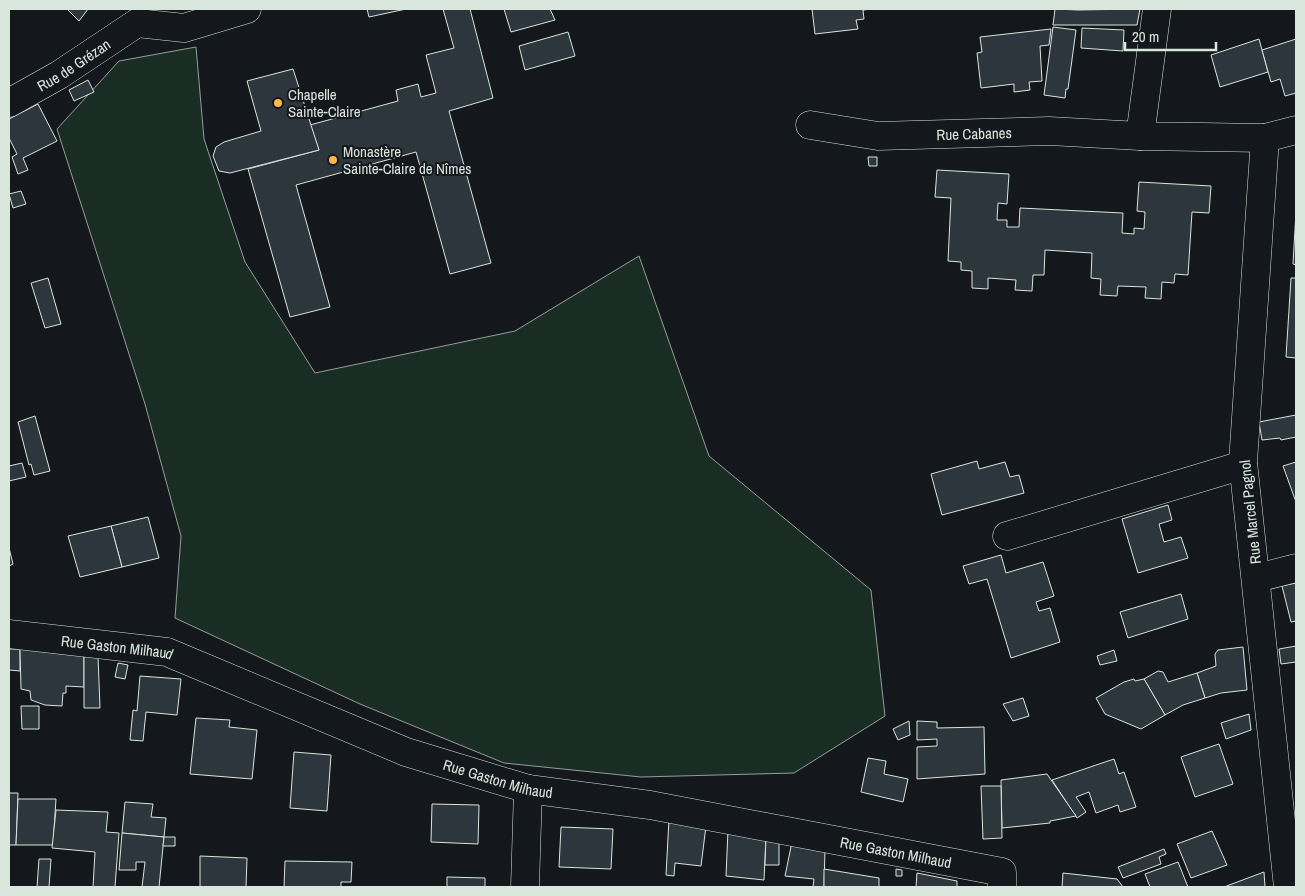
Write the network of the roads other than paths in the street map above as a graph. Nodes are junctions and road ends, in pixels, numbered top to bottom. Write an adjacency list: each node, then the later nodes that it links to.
1 (247, 9): 3 (street)
2 (1157, 9): 7 (street)
3 (139, 16): 4 (street, Rue de Grézan)
4 (9, 103)
5 (810, 125): 7 (street, Rue Cabanes)
6 (1296, 130): 8 (street)
7 (1140, 136): 8 (street, Rue Cabanes)
8 (1266, 138): 9 (street, Rue Marcel Pagnol)
9 (1243, 465): 10 (street); 12 (street, Rue Marcel Pagnol)
10 (1007, 536)
11 (1296, 568): 12 (street)
12 (1257, 578): 17 (street, Rue Marcel Pagnol)
13 (9, 634): 14 (street, Rue Gaston Milhaud)
14 (528, 789): 15 (street, Rue Gaston Milhaud); 16 (street)
15 (1002, 879)
16 (525, 887)
17 (1288, 887)

